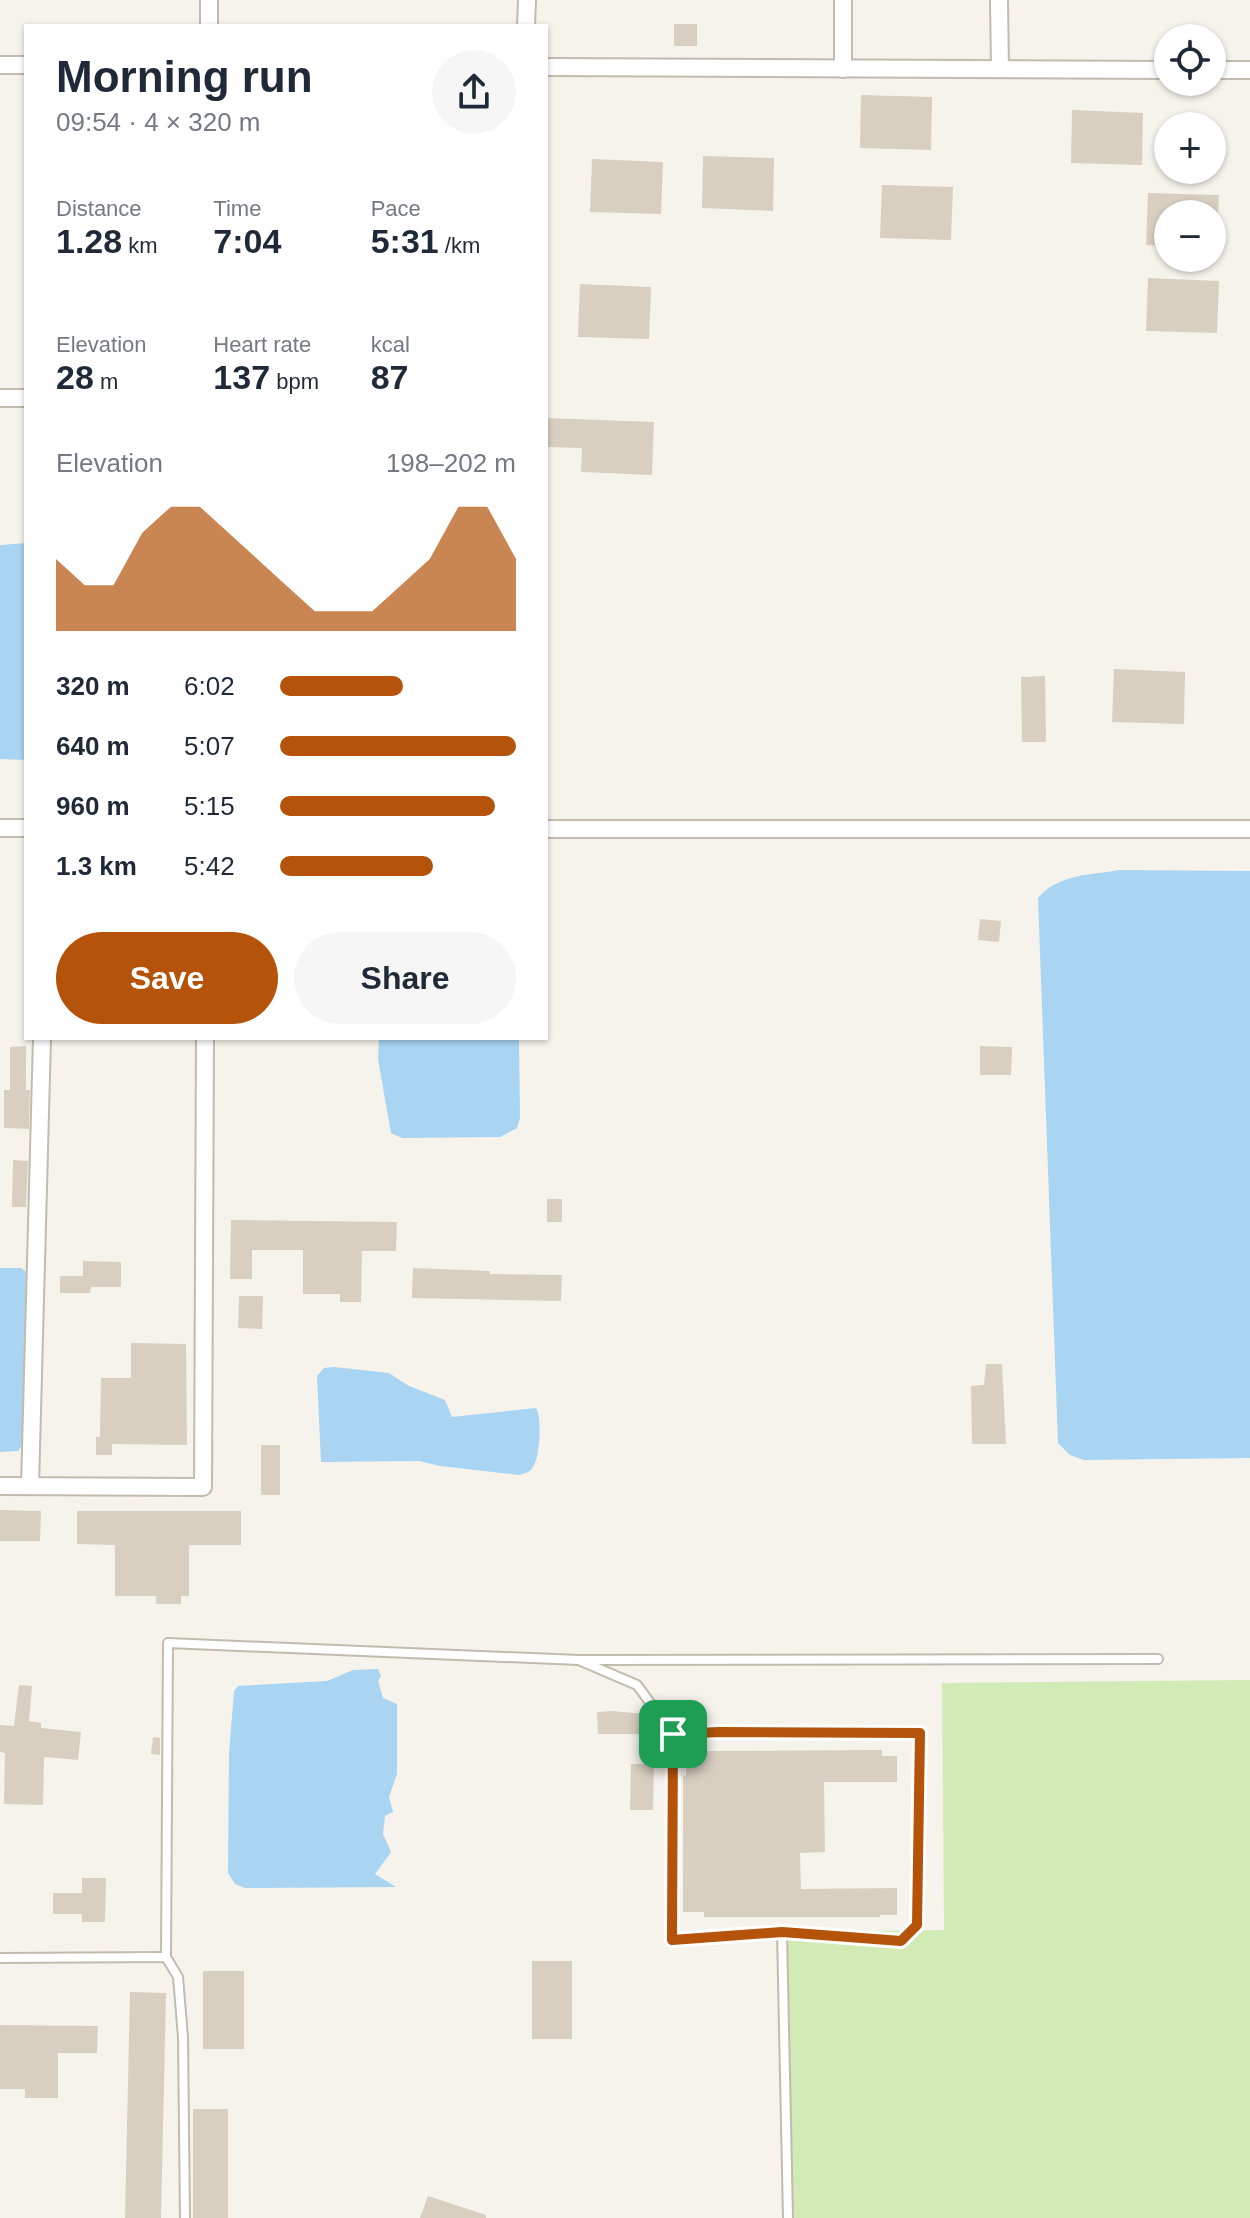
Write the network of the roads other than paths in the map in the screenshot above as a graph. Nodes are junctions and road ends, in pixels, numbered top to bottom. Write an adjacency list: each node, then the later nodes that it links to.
1 (209, 0): 5 (street)
2 (527, 0): 6 (street)
3 (843, 0): 10 (street)
4 (999, 0): 11 (street)
5 (209, 24)
6 (526, 24)
7 (0, 65): 8 (street)
8 (24, 65)
9 (548, 67): 10 (street)
10 (843, 69): 11 (street)
11 (1000, 69): 12 (street)
12 (1154, 70)
13 (1226, 70): 14 (street)
14 (1250, 70)
15 (0, 398): 16 (street)
16 (24, 398)
17 (0, 828): 18 (street)
18 (24, 828)
19 (548, 829): 20 (street)
20 (1250, 829)
21 (42, 1040): 24 (street)
22 (205, 1040): 24 (street)
23 (0, 1486): 24 (street)
24 (30, 1486)
25 (1158, 1659): 26 (lane)
26 (579, 1660): 27 (lane); 29 (lane)
27 (673, 1734): 28 (lane); 28 (lane)
28 (782, 1932): 32 (lane)
29 (166, 1957): 30 (lane); 31 (lane)
30 (0, 1958)
31 (185, 2218)
32 (788, 2218)

